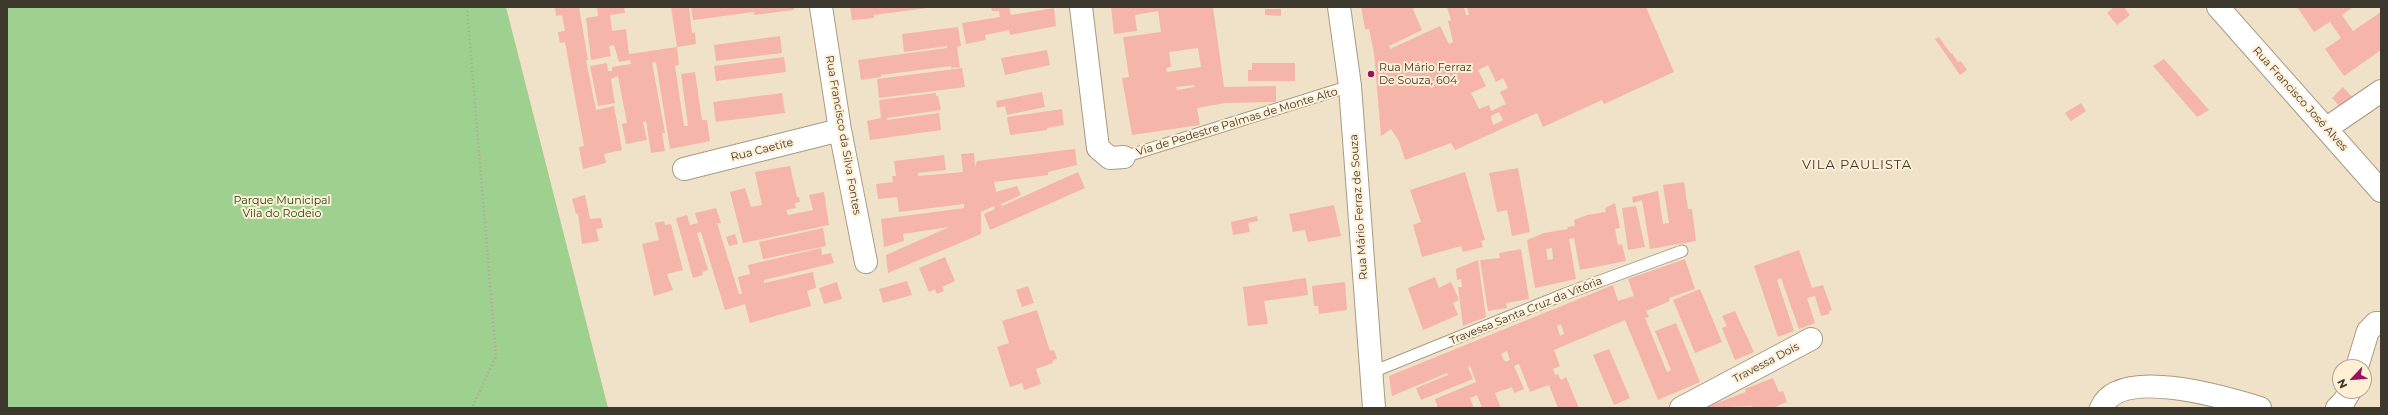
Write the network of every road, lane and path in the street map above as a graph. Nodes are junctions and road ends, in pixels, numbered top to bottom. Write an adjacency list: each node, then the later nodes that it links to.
1 (467, 7): 20 (path)
2 (821, 7): 9 (street, Rua Francisco da Silva Fontes)
3 (1081, 7): 10 (street)
4 (1339, 7): 6 (street, Rua Mário Ferraz de Souza)
5 (2222, 8): 8 (street, Rua Francisco José Alves)
6 (1350, 86): 10 (lane, Via de Pedestre Palmas de Monte Alto); 18 (street, Rua Mário Ferraz de Souza)
7 (2381, 90): 8 (street)
8 (2327, 128): 12 (street, Rua Francisco José Alves)
9 (840, 130): 11 (street, Rua Caetite); 14 (street, Rua Francisco da Silva Fontes)
10 (1124, 157)
11 (684, 169)
12 (2381, 190)
13 (1682, 251): 18 (lane, Travessa Santa Cruz da Vitória)
14 (866, 262)
15 (2381, 323): 17 (street)
16 (1811, 339): 22 (street, Travessa Dois)
17 (2359, 359)
18 (1370, 373): 21 (street, Rua Mário Ferraz de Souza)
19 (2345, 399): 25 (street)
20 (472, 408)
21 (1374, 408)
22 (1681, 408)
23 (2101, 408): 24 (street)
24 (2260, 408)
25 (2337, 408)

